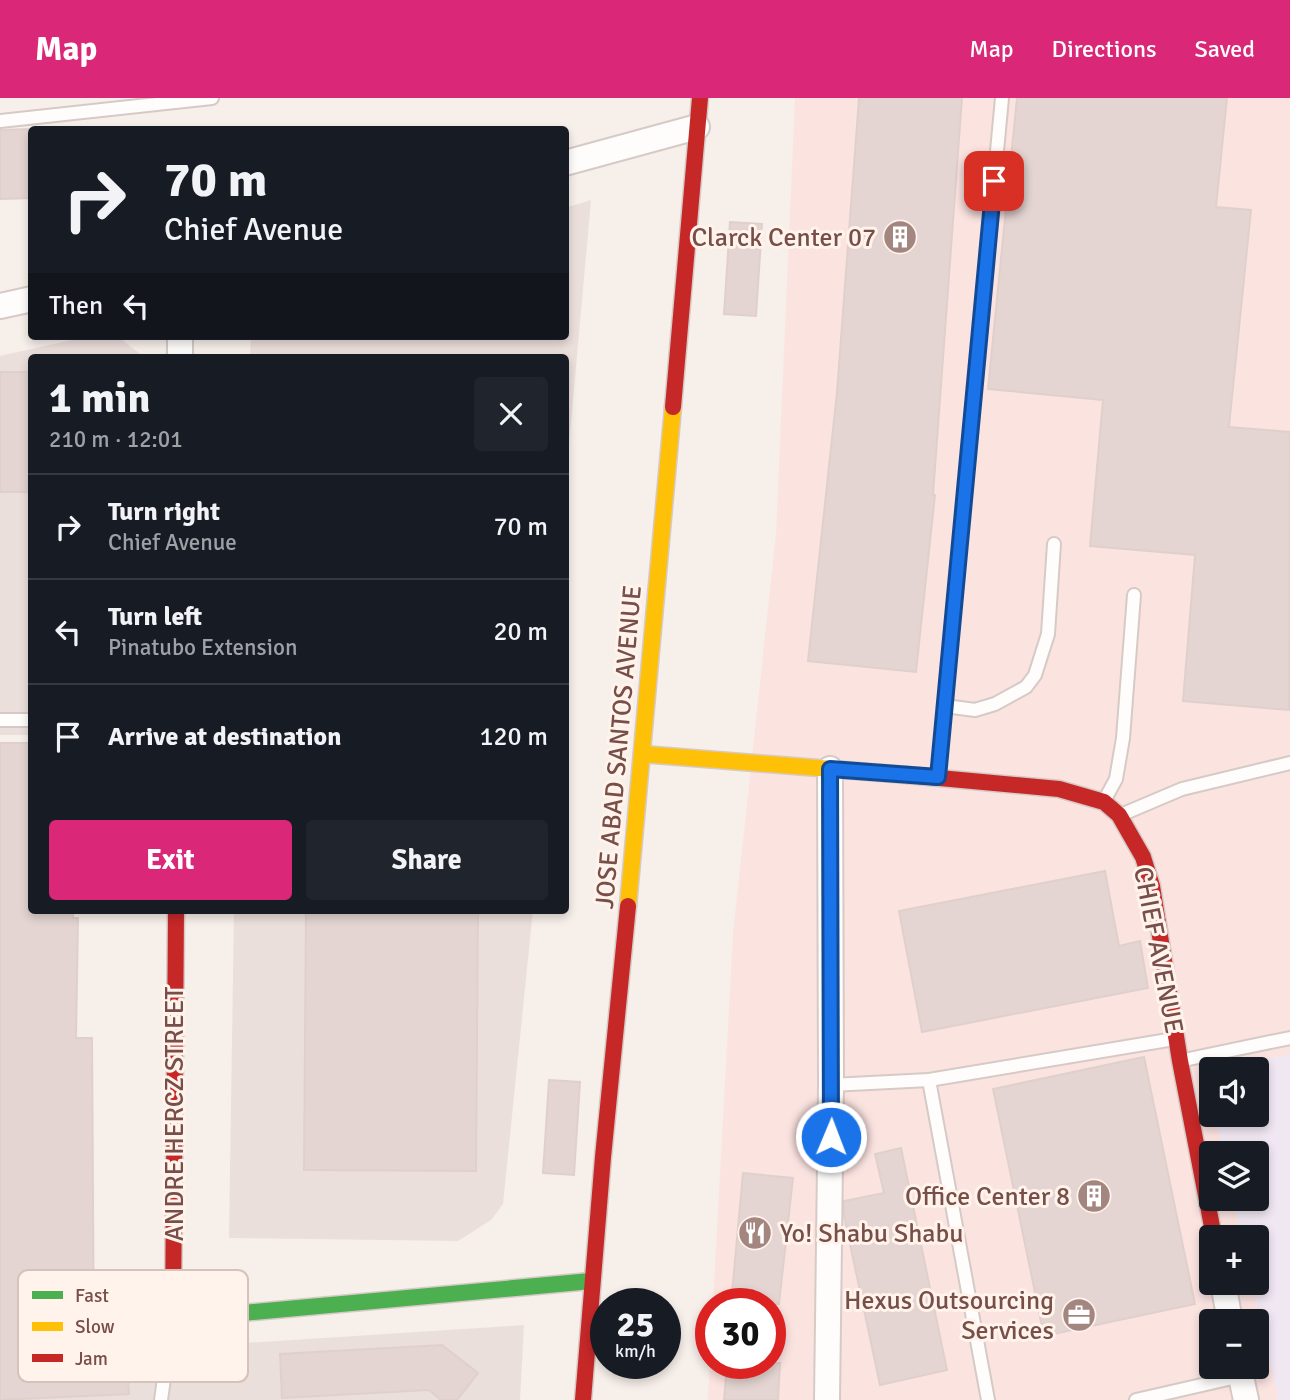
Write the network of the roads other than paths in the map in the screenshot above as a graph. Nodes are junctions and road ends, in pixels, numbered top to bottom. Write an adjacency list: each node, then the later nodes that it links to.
1 (212, 98): 4 (lane)
2 (700, 98): 5 (street, JOSE ABAD SANTOS AVENUE)
3 (1002, 98): 11 (lane)
4 (0, 121)
5 (698, 127): 6 (street); 14 (street, JOSE ABAD SANTOS AVENUE)
6 (569, 162)
7 (28, 300): 8 (street)
8 (0, 306)
9 (1054, 544): 11 (lane)
10 (1134, 595): 18 (lane)
11 (945, 706): 17 (lane)
12 (0, 720): 13 (lane)
13 (28, 720)
14 (642, 754): 16 (street, CHIEF AVENUE); 28 (street, JOSE ABAD SANTOS AVENUE)
15 (1290, 763): 19 (lane)
16 (830, 769): 17 (street, CHIEF AVENUE); 25 (street)
17 (938, 777): 18 (street, CHIEF AVENUE)
18 (1104, 802): 19 (street, CHIEF AVENUE)
19 (1119, 815): 21 (street, CHIEF AVENUE)
20 (176, 914): 27 (street, ANDRE HERCZ STREET)
21 (1176, 1038): 23 (street, CHIEF AVENUE); 24 (lane)
22 (1290, 1038): 23 (lane)
23 (1180, 1061): 26 (street, CHIEF AVENUE)
24 (929, 1080): 25 (lane); 35 (lane)
25 (831, 1085): 34 (street)
26 (1212, 1225)
27 (173, 1270)
28 (591, 1281): 29 (street); 33 (street, JOSE ABAD SANTOS AVENUE)
29 (248, 1312)
30 (1242, 1381): 36 (lane)
31 (164, 1382): 32 (lane)
32 (161, 1400)
33 (583, 1400)
34 (827, 1400)
35 (988, 1400)
36 (1136, 1400)

